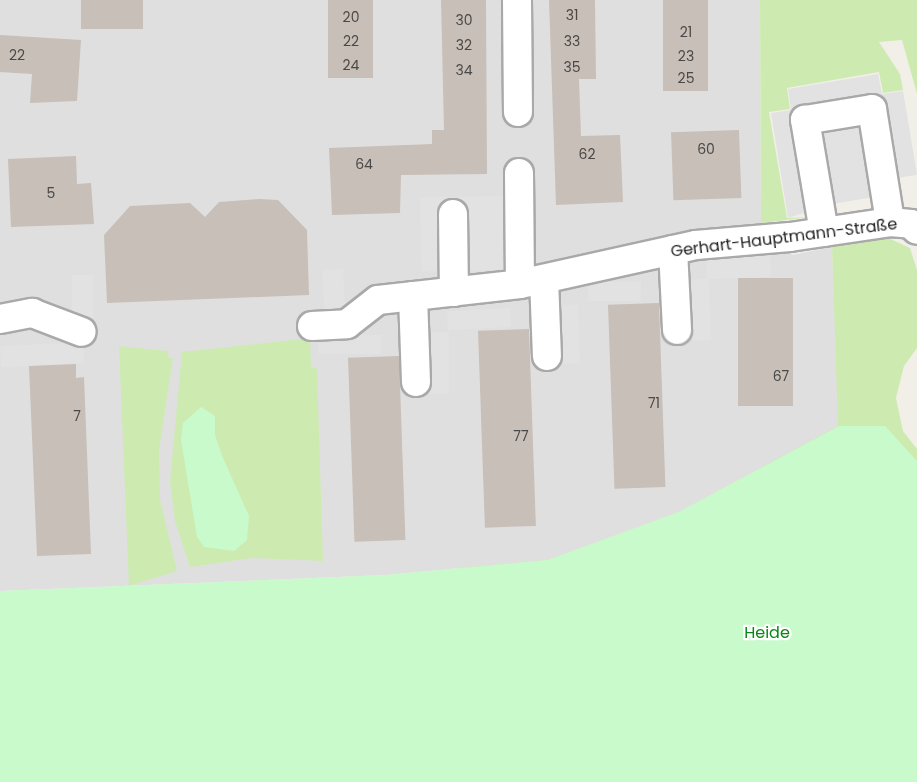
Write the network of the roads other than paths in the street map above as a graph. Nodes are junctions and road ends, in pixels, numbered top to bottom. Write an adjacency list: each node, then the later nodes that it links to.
1 (517, 0): 2 (street)
2 (518, 112)
3 (519, 173): 8 (street)
4 (453, 214): 9 (street)
5 (904, 226): 6 (street, Gerhart-Hauptmann-Straße); 6 (street)
6 (824, 232): 7 (street, Gerhart-Hauptmann-Straße)
7 (673, 250): 8 (street, Gerhart-Hauptmann-Straße); 13 (street)
8 (532, 281): 9 (street, Gerhart-Hauptmann-Straße); 15 (street)
9 (454, 292): 10 (street, Gerhart-Hauptmann-Straße)
10 (413, 296): 12 (street, Gerhart-Hauptmann-Straße); 16 (street)
11 (0, 319): 14 (street)
12 (312, 326)
13 (677, 330)
14 (82, 332)
15 (547, 356)
16 (417, 382)

